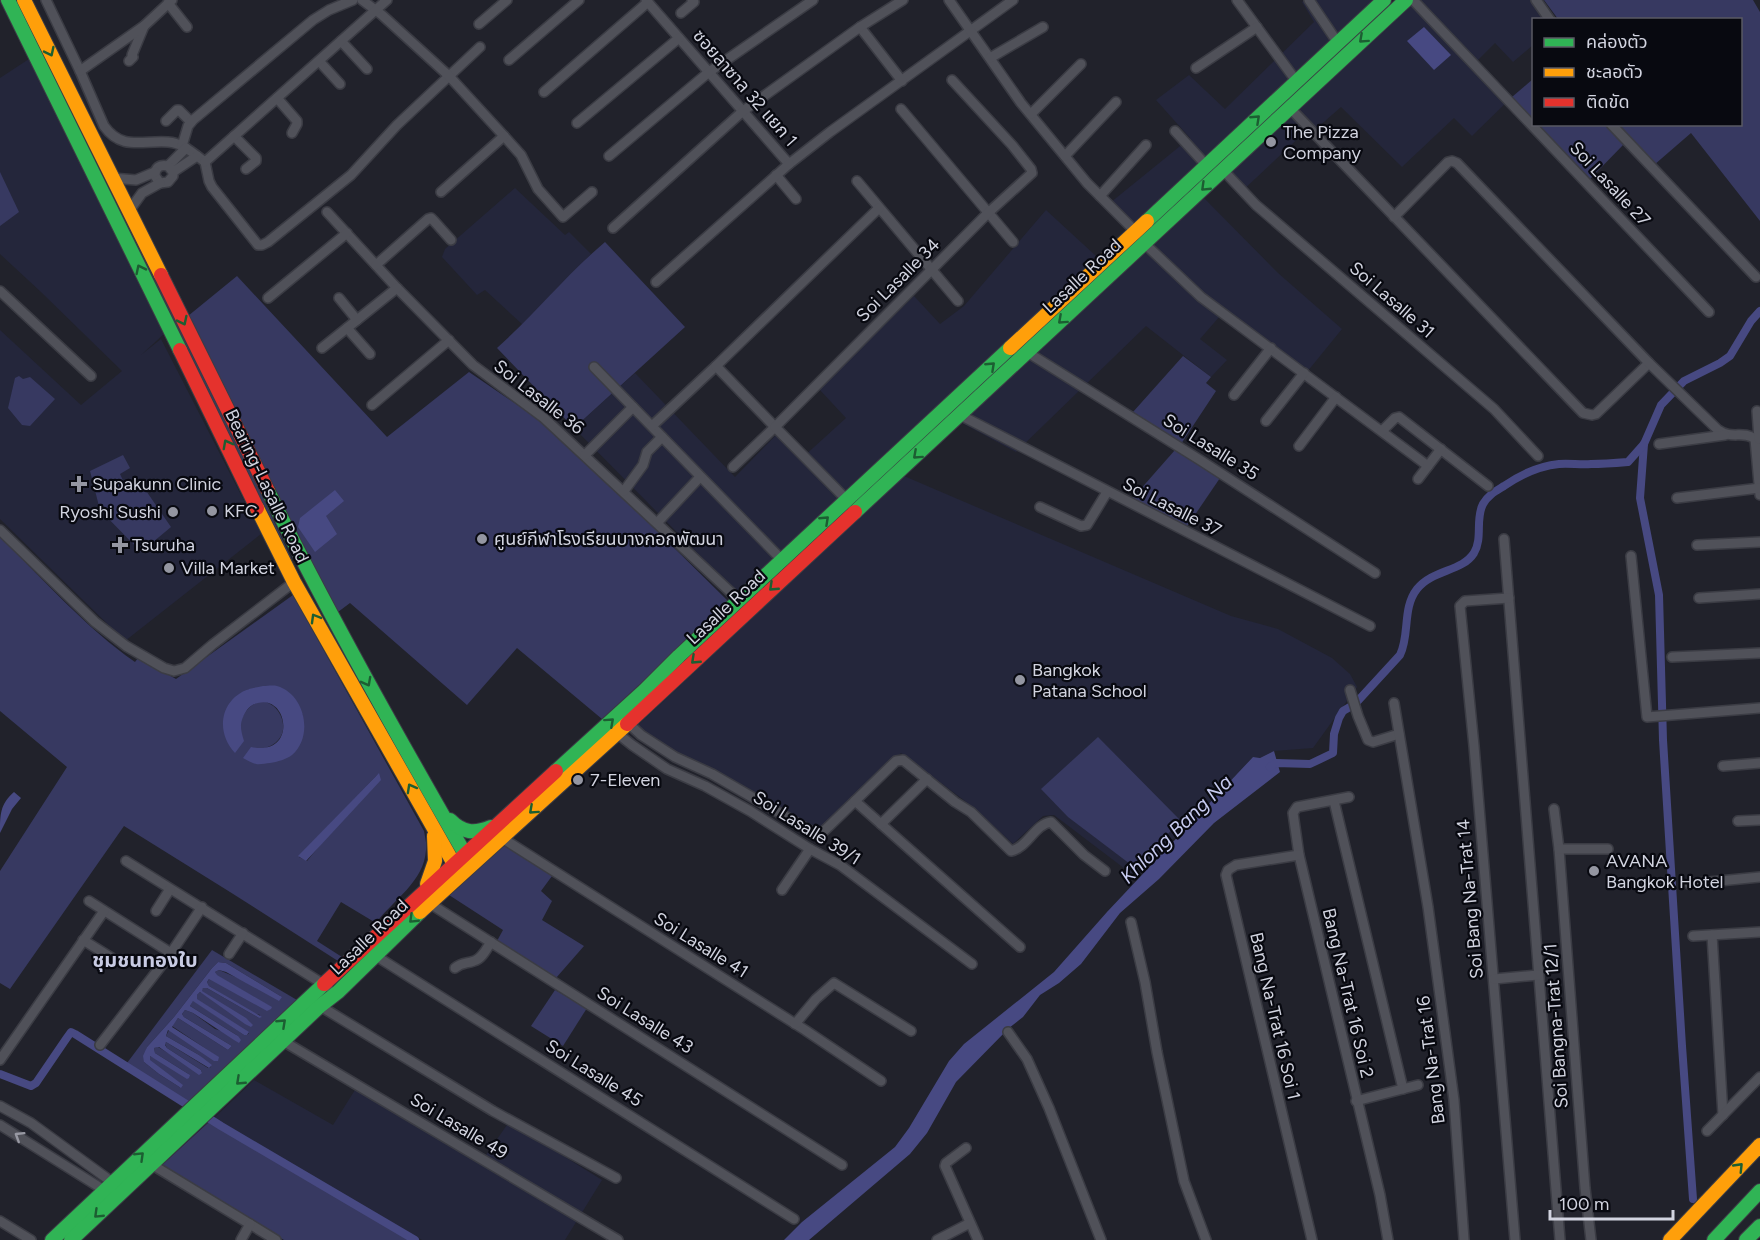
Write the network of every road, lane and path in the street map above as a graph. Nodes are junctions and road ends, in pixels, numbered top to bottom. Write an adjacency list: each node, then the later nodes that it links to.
1 (8, 0): 54 (main road, Bearing-Lasalle Road)
2 (24, 0): 51 (main road, Bearing-Lasalle Road, one-way to 51)
3 (46, 0): 43 (street)
4 (353, 0): 60 (street)
5 (362, 0): 22 (street)
6 (387, 0): 22 (street)
7 (507, 0): 25 (street)
8 (579, 0): 37 (street)
9 (813, 0): 44 (street)
10 (903, 0): 28 (street)
11 (949, 0): 31 (street)
12 (1013, 0): 31 (street, ซอยลาซาล 32 แยก 1)
13 (1238, 0): 30 (street)
14 (1309, 0): 34 (street)
15 (1384, 0): 34 (main road, Lasalle Road)
16 (1406, 0): 55 (main road, Lasalle Road, one-way to 55)
17 (1413, 0): 62 (street, Soi Lasalle 27)
18 (1536, 0): 24 (street)
19 (647, 1): 32 (street, ซอยลาซาล 32 แยก 1); 50 (street)
20 (694, 1): 23 (street)
21 (170, 2): 26 (street); 27 (street)
22 (376, 10): 33 (street); 45 (street)
23 (681, 13)
24 (1549, 18)
25 (479, 24)
26 (144, 26): 39 (street); 43 (street)
27 (187, 27)
28 (860, 27): 47 (street); 57 (street)
29 (1043, 27): 36 (street)
30 (1257, 27): 41 (street); 48 (street)
31 (971, 30): 36 (street); 47 (street, ซอยลาซาล 32 แยก 1)
32 (679, 38): 44 (street, ซอยลาซาล 32 แยก 1); 61 (street)
33 (341, 41): 38 (street); 42 (street)
34 (1338, 43): 48 (main road, Lasalle Road)
35 (480, 47): 45 (street)
36 (990, 58): 58 (street)
37 (508, 60)
38 (319, 61): 49 (street); 52 (street)
39 (129, 62)
40 (1081, 64): 58 (street)
41 (1197, 68)
42 (367, 69)
43 (80, 71): 70 (street)
44 (709, 72): 57 (street, ซอยลาซาล 32 แยก 1); 71 (street)
45 (449, 76): 68 (street); 73 (street)
46 (952, 80): 93 (street, Soi Lasalle 34)
47 (902, 81): 74 (street, ซอยลาซาล 32 แยก 1)
48 (1297, 82): 75 (main road, Lasalle Road, one-way to 48)
49 (340, 84)
50 (544, 92)
51 (72, 98): 54 (main road); 81 (main road, Bearing-Lasalle Road)
52 (277, 98): 66 (street); 67 (street)
53 (1116, 102): 72 (street)
54 (59, 104): 162 (main road, Bearing-Lasalle Road, one-way to 54)
55 (1290, 108): 78 (main road, Lasalle Road); 94 (street)
56 (901, 109): 93 (street)
57 (742, 111): 74 (street, ซอยลาซาล 32 แยก 1); 95 (street)
58 (1031, 114): 72 (street)
59 (166, 121): 60 (street)
60 (191, 122): 70 (street)
61 (577, 123)
62 (1532, 125)
63 (1533, 126): 110 (street, Soi Lasalle 27)
64 (1613, 126): 103 (street)
65 (1175, 131): 75 (street)
66 (292, 133)
67 (234, 136): 73 (street); 77 (street)
68 (504, 136): 85 (street); 86 (street)
69 (1146, 145): 88 (street)
70 (184, 147): 73 (street); 76 (street)
71 (609, 156)
72 (1065, 156): 88 (street)
73 (201, 159): 76 (street)
74 (789, 164): 80 (street)
75 (1206, 165): 96 (main road, Lasalle Road)
76 (170, 169): 79 (street); 84 (street)
77 (246, 169)
78 (1223, 170): 100 (main road, Lasalle Road, one-way to 100); 140 (street, Soi Lasalle 31)
79 (155, 172): 82 (street); 84 (street)
80 (776, 176): 89 (street); 104 (street)
81 (112, 178): 82 (street); 91 (main road, Bearing-Lasalle Road)
82 (131, 180): 87 (street)
83 (857, 181): 90 (street)
84 (160, 183): 87 (street)
85 (441, 192)
86 (592, 192)
87 (138, 196): 91 (street)
88 (1100, 196): 96 (street)
89 (796, 199)
90 (879, 208): 102 (street); 119 (street)
91 (129, 211): 160 (main road, Bearing-Lasalle Road, one-way to 160)
92 (327, 212): 97 (street, Soi Lasalle 36)
93 (988, 213): 99 (street); 102 (street, Soi Lasalle 34)
94 (1394, 217): 118 (street); 118 (street)
95 (613, 228)
96 (1135, 231): 100 (main road); 151 (main road, Lasalle Road, one-way to 96)
97 (347, 233): 101 (street, Soi Lasalle 36); 107 (street)
98 (450, 240): 101 (street)
99 (1013, 242)
100 (1144, 243): 115 (street); 116 (main road, Lasalle Road, one-way to 116)
101 (376, 265): 105 (street, Soi Lasalle 36)
102 (931, 270): 109 (street); 131 (street, Soi Lasalle 34)
103 (1756, 277)
104 (656, 282)
105 (398, 288): 111 (street); 113 (street, Soi Lasalle 36)
106 (0, 291): 122 (street)
107 (268, 298)
108 (339, 298): 111 (street)
109 (958, 301)
110 (1709, 312)
111 (357, 320): 112 (street)
112 (346, 328): 114 (street); 117 (street)
113 (448, 340): 125 (street); 139 (street, Soi Lasalle 36)
114 (322, 348)
115 (1271, 348): 121 (street); 123 (street)
116 (1027, 352): 128 (main road, Lasalle Road); 161 (street, Soi Lasalle 35)
117 (370, 354)
118 (1649, 363): 133 (street)
119 (716, 366): 130 (street); 131 (street)
120 (594, 367): 126 (street)
121 (1304, 373): 124 (street); 129 (street)
122 (91, 376)
123 (1234, 395)
124 (1336, 397): 132 (street); 137 (street)
125 (372, 405)
126 (633, 407): 130 (street); 139 (street)
127 (1757, 411): 135 (street)
128 (960, 415): 148 (street, Soi Lasalle 37); 166 (main road, Lasalle Road, one-way to 166)
129 (1266, 422)
130 (652, 426): 134 (street)
131 (775, 427): 142 (street, Soi Lasalle 34); 151 (street)
132 (1382, 431): 138 (street); 141 (street)
133 (1725, 435): 135 (street); 136 (street)
134 (662, 437): 143 (street); 147 (street)
135 (1758, 439): 146 (street)
136 (1659, 444)
137 (1299, 446)
138 (1441, 449): 141 (street); 145 (street)
139 (585, 455): 147 (street, Soi Lasalle 36)
140 (1538, 456)
141 (1428, 466): 144 (street)
142 (734, 467)
143 (700, 477): 153 (street); 159 (street)
144 (1418, 479)
145 (1488, 486)
146 (1760, 488): 149 (street); 150 (street)
147 (624, 491): 153 (street, Soi Lasalle 36)
148 (1107, 492): 152 (street); 167 (street, Soi Lasalle 37)
149 (1760, 495)
150 (1677, 498)
151 (847, 500): 159 (main road, Lasalle Road, one-way to 151)
152 (1040, 507)
153 (657, 523): 166 (street, Soi Lasalle 36)
154 (0, 530): 162 (street)
155 (1504, 539): 164 (street)
156 (1760, 542): 157 (street)
157 (1697, 545)
158 (1631, 556): 173 (street)
159 (782, 560): 166 (main road, Lasalle Road)
160 (303, 563): 162 (main road); 182 (main road, Bearing-Lasalle Road, one-way to 182)
161 (1375, 573)
162 (291, 576): 184 (main road, Bearing-Lasalle Road, one-way to 162)
163 (1760, 594): 165 (street)
164 (1509, 598): 223 (street); 224 (street, Soi Bang Na-Trat 14)
165 (1699, 598)
166 (744, 605): 171 (main road, Lasalle Road)
167 (1370, 626)
168 (1760, 653): 169 (street)
169 (1672, 657)
170 (1350, 690): 175 (street)
171 (648, 696): 174 (main road, Lasalle Road); 185 (main road, Lasalle Road, one-way to 171)
172 (1394, 703): 175 (street, Bang Na-Trat 16)
173 (1760, 708)
174 (622, 728): 180 (street); 189 (main road, Lasalle Road, one-way to 189); 190 (street, Soi Lasalle 39/1)
175 (1399, 734): 270 (street, Bang Na-Trat 16)
176 (1760, 763): 177 (street)
177 (1722, 766)
178 (927, 779): 180 (street); 188 (street); 197 (street)
179 (1349, 797): 181 (street, Bang Na-Trat 16 Soi 2)
180 (855, 801): 188 (street)
181 (1334, 801): 193 (street, Bang Na-Trat 16 Soi 2); 237 (street)
182 (435, 802): 185 (main road); 194 (main road, Bearing-Lasalle Road)
183 (1554, 809): 191 (street, Soi Bangna-Trat 12/1)
184 (426, 815): 196 (main road, Bearing-Lasalle Road); 202 (main road)
185 (505, 817): 194 (main road, Lasalle Road)
186 (1760, 820): 187 (street)
187 (1738, 821)
188 (881, 824): 215 (street)
189 (502, 838): 194 (main road, Lasalle Road); 228 (street, Soi Lasalle 41)
190 (810, 849): 201 (street); 221 (street, Soi Lasalle 39/1)
191 (1559, 849): 192 (street); 273 (street, Soi Bangna-Trat 12/1)
192 (1608, 849)
193 (1299, 855): 238 (street, Bang Na-Trat 16 Soi 2); 268 (street, Bang Na-Trat 16 Soi 1)
194 (468, 860): 196 (main road, Lasalle Road)
195 (126, 861): 200 (street)
196 (457, 869): 202 (main road, Lasalle Road); 204 (main road, Lasalle Road)
197 (1105, 871)
198 (1760, 876): 199 (street)
199 (1689, 884)
200 (170, 889): 205 (street); 207 (street)
201 (782, 890)
202 (414, 900): 217 (main road, Lasalle Road)
203 (89, 901): 206 (street)
204 (429, 903): 214 (street, Soi Lasalle 43); 220 (main road, Lasalle Road, one-way to 220)
205 (202, 908): 210 (street); 216 (street)
206 (104, 911): 213 (street); 216 (street)
207 (156, 911)
208 (1131, 922): 267 (street)
209 (1760, 932): 211 (street)
210 (243, 933): 218 (street); 225 (street)
211 (1712, 935): 212 (street); 240 (street)
212 (1694, 936)
213 (83, 940): 219 (street); 233 (street)
214 (491, 942): 222 (street); 248 (street, Soi Lasalle 43)
215 (1020, 947)
216 (171, 953): 232 (street)
217 (357, 953): 220 (main road); 225 (main road, Lasalle Road)
218 (229, 954)
219 (112, 958)
220 (372, 959): 226 (main road, Lasalle Road); 253 (street, Soi Lasalle 45)
221 (972, 964)
222 (455, 968)
223 (1538, 975): 224 (street); 272 (street)
224 (1494, 979): 271 (street, Soi Bang Na-Trat 14)
225 (323, 984): 226 (street); 250 (main road, Lasalle Road, one-way to 225)
226 (338, 992): 227 (main road, Lasalle Road)
227 (320, 1006): 231 (main road, Lasalle Road); 249 (street)
228 (795, 1024): 229 (street); 235 (street, Soi Lasalle 41)
229 (911, 1032)
230 (1008, 1032): 266 (street)
231 (283, 1041): 247 (main road, Lasalle Road, one-way to 247); 263 (street, Soi Lasalle 49)
232 (100, 1045)
233 (0, 1060)
234 (1760, 1077): 240 (street)
235 (881, 1082)
236 (1418, 1085): 237 (street)
237 (1403, 1089): 238 (street)
238 (1356, 1101): 269 (street, Bang Na-Trat 16 Soi 2)
239 (0, 1106): 243 (street)
240 (1722, 1115): 242 (street)
241 (0, 1125): 246 (street, one-way to 241)
242 (1707, 1131)
243 (56, 1140): 246 (street); 250 (street)
244 (1760, 1145): 274 (main road, one-way to 244)
245 (966, 1148): 255 (street)
246 (47, 1154): 250 (street)
247 (151, 1164): 256 (street); 260 (main road, Lasalle Road, one-way to 260)
248 (842, 1165)
249 (615, 1178)
250 (108, 1186): 259 (main road, Lasalle Road)
251 (1760, 1191): 275 (main road)
252 (1760, 1207): 276 (main road)
253 (794, 1219)
254 (0, 1221): 258 (street)
255 (970, 1223): 264 (street); 265 (street)
256 (250, 1224): 261 (street); 262 (street)
257 (1760, 1226): 277 (main road)
258 (31, 1240)
259 (52, 1240)
260 (71, 1240)
261 (241, 1240)
262 (276, 1240)
263 (618, 1240)
264 (937, 1240)
265 (978, 1240)
266 (1101, 1240)
267 (1206, 1240)
268 (1312, 1240)
269 (1388, 1240)
270 (1464, 1240)
271 (1515, 1240)
272 (1560, 1240)
273 (1591, 1240)
274 (1670, 1240)
275 (1714, 1240)
276 (1729, 1240)
277 (1746, 1240)

